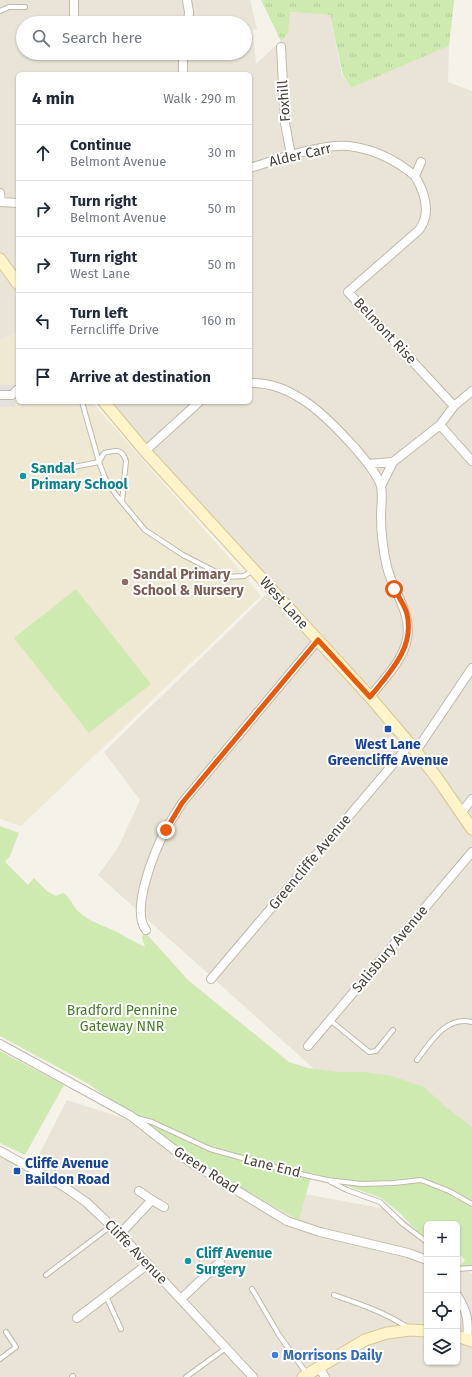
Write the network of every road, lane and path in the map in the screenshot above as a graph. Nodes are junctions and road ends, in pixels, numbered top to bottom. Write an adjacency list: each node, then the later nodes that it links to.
1 (74, 0): 5 (street)
2 (187, 0): 6 (street)
3 (25, 8): 4 (lane)
4 (0, 11)
5 (74, 16)
6 (189, 16)
7 (281, 47): 10 (street, Foxhill)
8 (183, 60): 9 (street)
9 (183, 72)
10 (290, 155): 12 (street, Alder Carr); 13 (street, Alder Carr)
11 (421, 162): 13 (street)
12 (252, 167)
13 (415, 176): 26 (street, Belmont Rise)
14 (0, 192): 15 (street)
15 (0, 202): 16 (street)
16 (16, 203)
17 (0, 259): 18 (street)
18 (16, 281)
19 (252, 381): 32 (street)
20 (16, 391): 22 (street)
21 (472, 391): 26 (street)
22 (0, 395)
23 (83, 404): 30 (lane)
24 (106, 404): 28 (street, West Lane)
25 (197, 404): 28 (street)
26 (454, 406): 27 (street)
27 (440, 425): 29 (street); 31 (street)
28 (145, 451): 36 (street, West Lane)
29 (472, 461)
30 (99, 462): 33 (lane); 35 (lane); 35 (lane)
31 (393, 462): 32 (street); 34 (street)
32 (368, 464): 34 (street)
33 (56, 469)
34 (381, 486): 39 (street)
35 (122, 502): 36 (lane)
36 (254, 570): 37 (street, West Lane)
37 (318, 640): 39 (street, West Lane); 45 (street)
38 (472, 668): 40 (street, Greencliffe Avenue)
39 (370, 697): 40 (street, West Lane)
40 (413, 748): 42 (street, West Lane); 46 (street, Greencliffe Avenue)
41 (472, 799): 42 (street)
42 (461, 813): 43 (street, West Lane)
43 (472, 829)
44 (472, 852): 47 (street, Salisbury Avenue)
45 (146, 930)
46 (211, 979)
47 (330, 1020): 49 (lane); 51 (street, Salisbury Avenue)
48 (472, 1022): 52 (lane)
49 (393, 1030)
50 (0, 1044): 53 (street, Green Road)
51 (308, 1046)
52 (417, 1060)
53 (131, 1116): 55 (lane, Lane End); 63 (street, Green Road)
54 (0, 1151): 60 (street, Cliffe Avenue)
55 (327, 1180): 58 (lane, Lane End); 62 (lane)
56 (139, 1191): 57 (street)
57 (152, 1200): 59 (street); 61 (street)
58 (472, 1204)
59 (164, 1207)
60 (112, 1226): 61 (street, Cliffe Avenue); 68 (lane)
61 (120, 1234): 65 (street, Cliffe Avenue)
62 (424, 1240)
63 (424, 1259)
64 (220, 1262): 72 (street)
65 (148, 1264): 71 (street); 72 (street, Cliffe Avenue)
66 (472, 1268): 67 (lane)
67 (460, 1269)
68 (46, 1275)
69 (252, 1289): 83 (lane)
70 (334, 1295): 76 (lane)
71 (106, 1296): 74 (street); 75 (lane)
72 (181, 1299): 80 (street, Cliffe Avenue)
73 (460, 1301): 79 (street)
74 (77, 1318)
75 (121, 1329)
76 (410, 1330): 77 (street); 82 (street)
77 (424, 1331)
78 (6, 1332): 81 (lane)
79 (465, 1339)
80 (226, 1348): 84 (lane); 85 (street, Cliffe Avenue)
81 (0, 1359)
82 (319, 1367): 83 (street); 86 (street)
83 (305, 1376)
84 (186, 1377)
85 (254, 1377)
86 (325, 1377)

